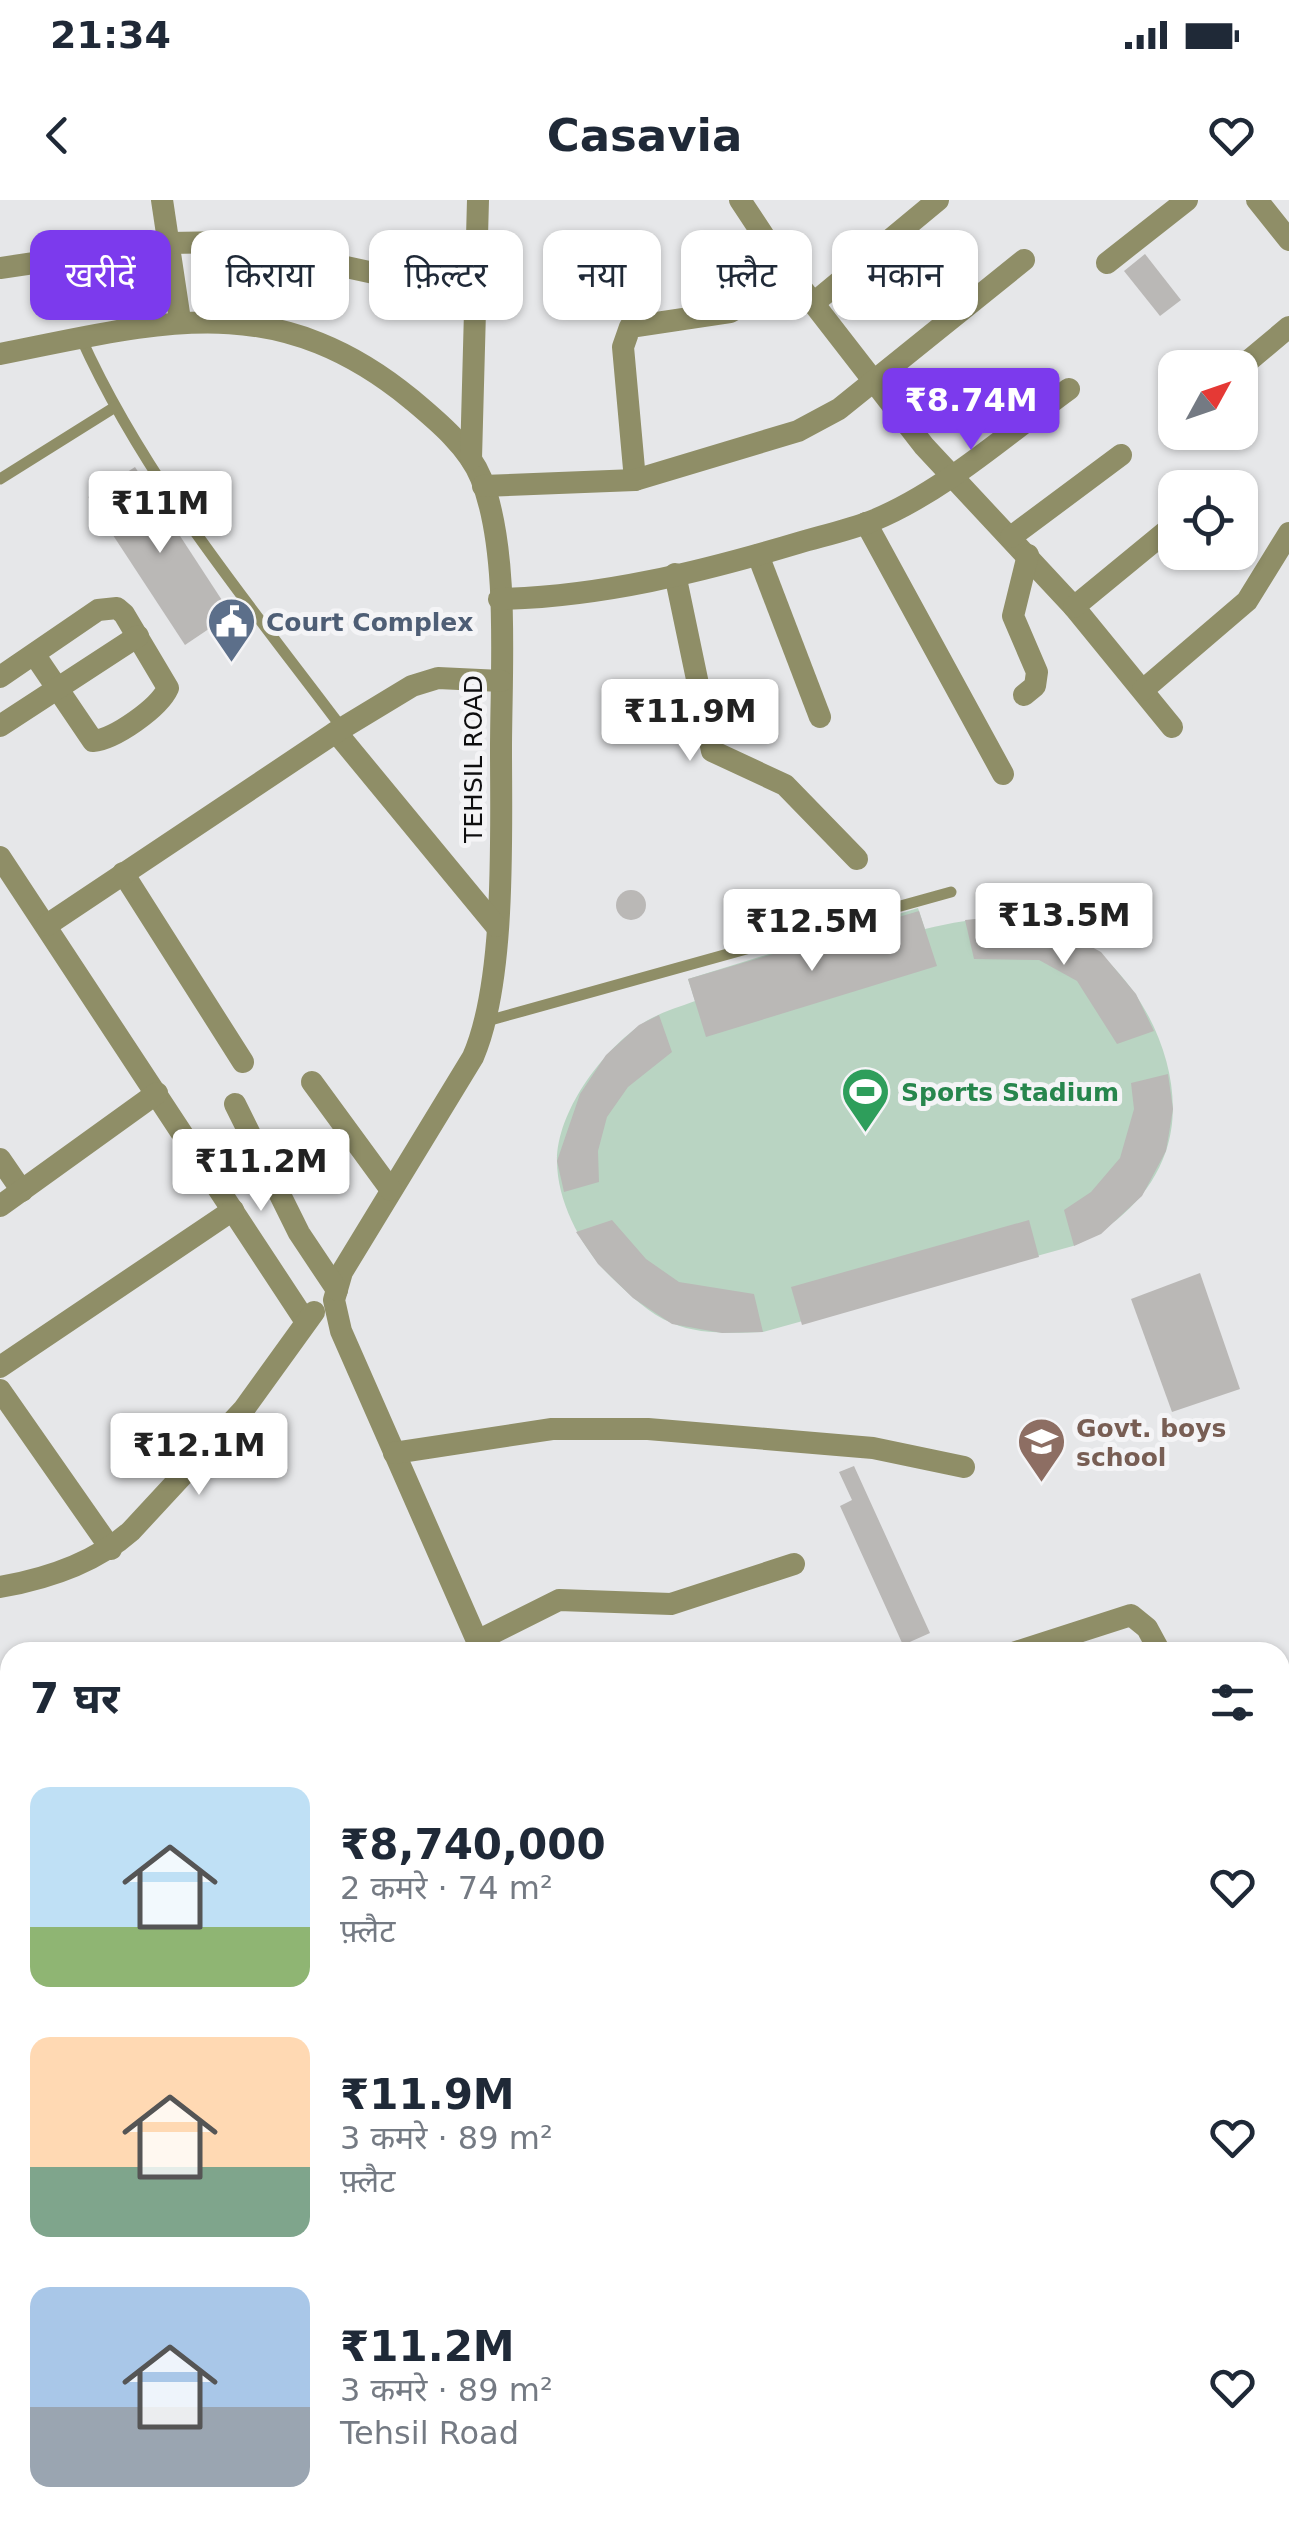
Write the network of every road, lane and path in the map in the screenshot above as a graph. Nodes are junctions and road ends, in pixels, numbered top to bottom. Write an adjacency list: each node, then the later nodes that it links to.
1 (162, 200): 7 (street)
2 (478, 200): 8 (street)
3 (740, 200): 9 (street)
4 (938, 200): 19 (street)
5 (1187, 200): 14 (street)
6 (1256, 200): 10 (street)
7 (167, 230)
8 (477, 230)
9 (761, 230)
10 (1289, 240)
11 (171, 243): 17 (street)
12 (171, 257): 21 (street)
13 (1024, 260): 27 (street)
14 (1107, 263)
15 (30, 264): 16 (street)
16 (0, 268)
17 (369, 271)
18 (812, 298): 19 (street)
19 (815, 302): 27 (street)
20 (681, 318): 34 (street)
21 (180, 320): 24 (street, TEHSIL ROAD); 31 (street, TEHSIL ROAD)
22 (474, 320): 31 (street)
23 (1289, 327): 25 (street)
24 (81, 338): 26 (street, TEHSIL ROAD); 29 (lane)
25 (1258, 353)
26 (0, 354)
27 (875, 378): 32 (street); 34 (street)
28 (1068, 389): 32 (street)
29 (115, 408): 33 (lane); 55 (lane)
30 (1121, 454): 38 (street)
31 (471, 459): 35 (street, TEHSIL ROAD)
32 (954, 473): 36 (street); 38 (street)
33 (0, 480)
34 (635, 480): 35 (street)
35 (483, 486): 43 (street, TEHSIL ROAD)
36 (866, 523): 40 (street); 56 (street)
37 (1289, 532): 50 (street)
38 (1011, 536): 41 (street)
39 (1158, 538): 44 (street)
40 (758, 555): 42 (street); 52 (street)
41 (1028, 555): 44 (street); 51 (street)
42 (675, 574): 43 (street); 58 (street)
43 (499, 599): 48 (street, TEHSIL ROAD)
44 (1074, 607): 50 (street)
45 (138, 636): 46 (street); 49 (street); 49 (street)
46 (34, 654): 47 (street); 49 (street)
47 (0, 678)
48 (502, 681): 55 (street); 62 (street, TEHSIL ROAD)
49 (57, 689): 53 (street)
50 (1143, 690): 54 (street)
51 (1024, 695)
52 (820, 717)
53 (0, 726)
54 (1172, 727)
55 (339, 730): 59 (street); 62 (street)
56 (1003, 774)
57 (0, 857): 61 (street)
58 (858, 858)
59 (123, 873): 61 (street); 64 (street)
60 (950, 892): 63 (lane)
61 (46, 925): 66 (street)
62 (496, 926): 63 (street, TEHSIL ROAD)
63 (487, 1021): 70 (street, TEHSIL ROAD)
64 (243, 1062)
65 (312, 1082): 70 (street)
66 (158, 1093): 69 (street); 72 (street)
67 (235, 1104): 73 (street)
68 (0, 1159): 69 (street)
69 (22, 1190): 71 (street)
70 (391, 1190): 73 (street, TEHSIL ROAD)
71 (0, 1206)
72 (234, 1210): 74 (street); 75 (street)
73 (336, 1295): 74 (street); 77 (street)
74 (306, 1322): 79 (street)
75 (0, 1367)
76 (0, 1390): 79 (street)
77 (394, 1453): 78 (street); 83 (street)
78 (964, 1467)
79 (110, 1549): 81 (street)
80 (794, 1564): 84 (street)
81 (0, 1587)
82 (1078, 1632): 85 (street); 86 (street); 87 (street)
83 (478, 1642)
84 (488, 1642)
85 (1047, 1642)
86 (1084, 1642)
87 (1155, 1642)

